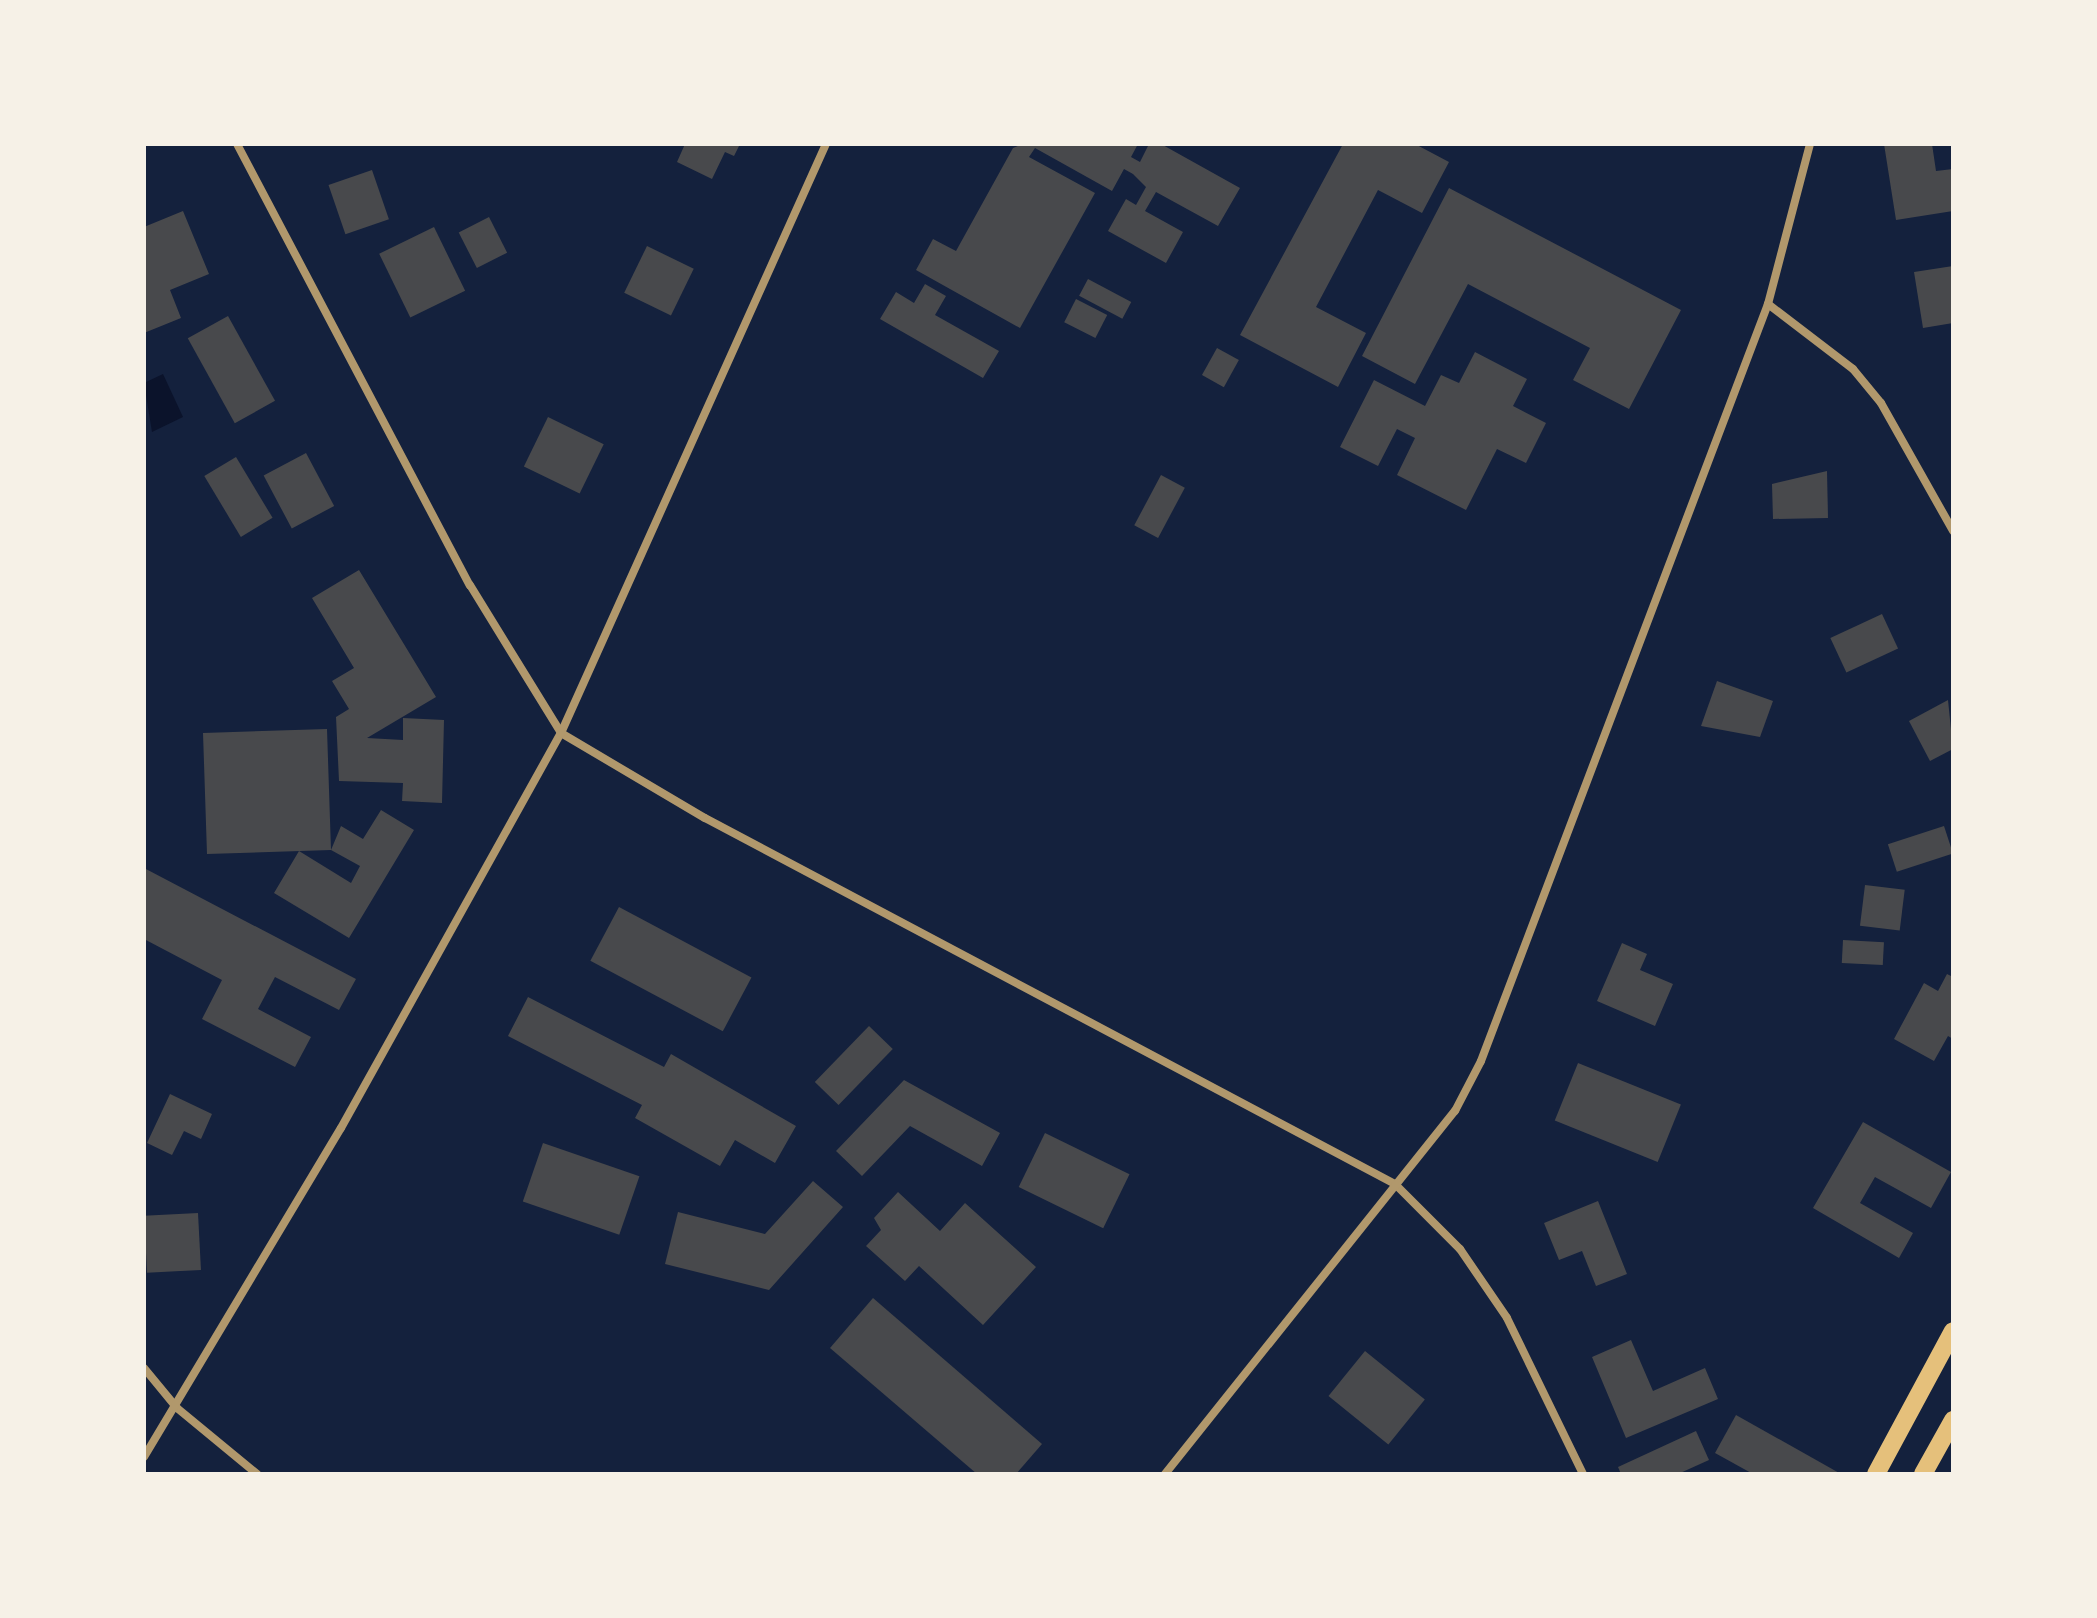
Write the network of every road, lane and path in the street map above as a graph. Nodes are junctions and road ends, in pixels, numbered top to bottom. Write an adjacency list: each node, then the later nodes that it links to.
1 (237, 144): 6 (street)
2 (826, 144): 6 (street)
3 (1810, 144): 4 (street)
4 (1768, 304): 5 (street); 7 (street)
5 (1953, 531)
6 (561, 733): 7 (street); 10 (street)
7 (1395, 1184): 14 (street); 15 (street)
8 (1953, 1331): 16 (highway)
9 (144, 1368): 10 (street)
10 (177, 1408): 12 (street); 13 (street)
11 (1953, 1420): 17 (highway)
12 (144, 1457)
13 (257, 1474)
14 (1165, 1474)
15 (1583, 1474)
16 (1876, 1474)
17 (1923, 1474)

